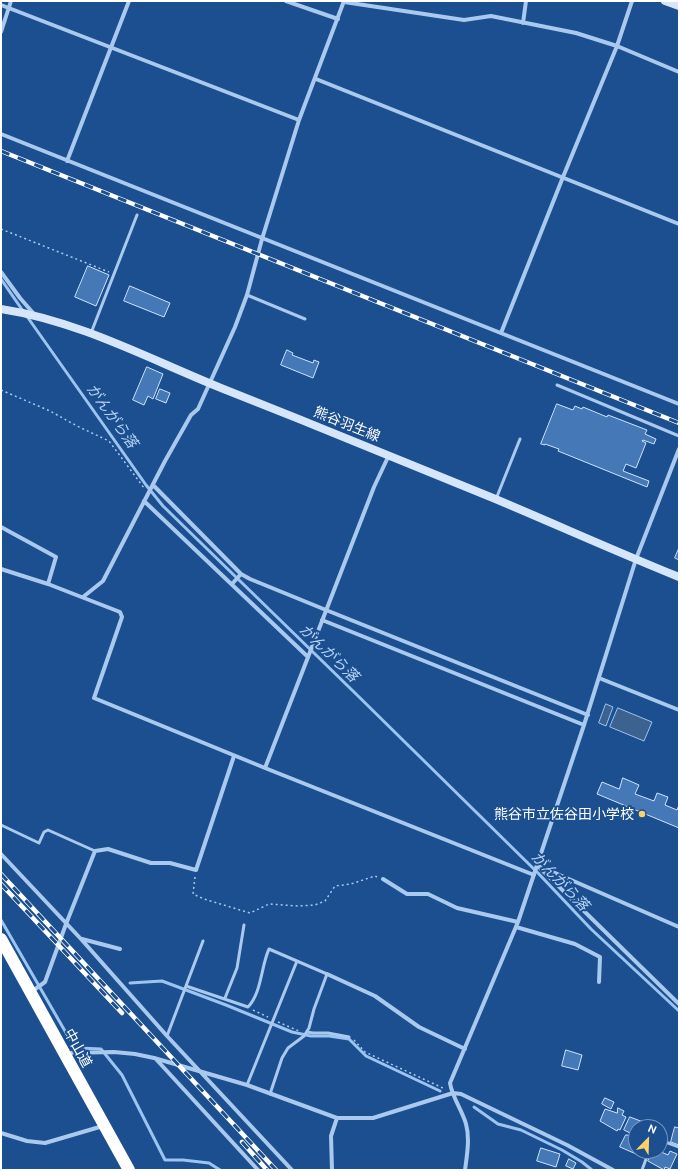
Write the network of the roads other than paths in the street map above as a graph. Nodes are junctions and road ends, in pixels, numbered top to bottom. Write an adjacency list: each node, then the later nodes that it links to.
1 (11, 1): 10 (street)
2 (129, 1): 15 (street)
3 (286, 1): 11 (street)
4 (344, 1): 11 (street); 12 (street)
5 (526, 1): 12 (street)
6 (632, 1): 14 (street)
7 (665, 1): 9 (main road)
8 (1, 5): 10 (street)
9 (679, 6)
10 (9, 8): 13 (street); 15 (street)
11 (338, 19): 17 (street)
12 (523, 23): 14 (street)
13 (1, 32)
14 (617, 46): 16 (street); 21 (street)
15 (111, 49): 18 (street); 20 (street)
16 (679, 72)
17 (316, 79): 18 (street); 21 (street)
18 (299, 120): 24 (street)
19 (1, 134): 20 (street)
20 (67, 160): 24 (street)
21 (563, 177): 23 (street); 31 (street)
22 (137, 215): 30 (lane)
23 (679, 224)
24 (262, 238): 26 (street); 31 (street)
25 (1, 272): 28 (street)
26 (247, 295): 29 (lane); 32 (street)
27 (1, 309): 28 (main road, 熊谷羽生線)
28 (34, 315): 30 (main road, 熊谷羽生線)
29 (305, 319)
30 (90, 333): 32 (main road, 熊谷羽生線)
31 (501, 333): 34 (street)
32 (208, 383): 38 (main road, 熊谷羽生線); 39 (street)
33 (557, 385): 35 (lane)
34 (679, 404)
35 (679, 436)
36 (520, 439): 40 (lane)
37 (679, 449): 43 (street)
38 (389, 455): 40 (main road, 熊谷羽生線); 50 (street)
39 (153, 485): 41 (street); 45 (street)
40 (496, 499): 43 (main road, 熊谷羽生線)
41 (144, 501): 48 (street); 49 (street)
42 (1, 527): 47 (street)
43 (636, 559): 46 (main road, 熊谷羽生線); 53 (street)
44 (1, 569): 47 (street)
45 (241, 574): 48 (street); 50 (street)
46 (679, 577)
47 (48, 584): 49 (street)
48 (233, 584): 52 (street)
49 (83, 597): 57 (street)
50 (326, 610): 51 (street); 55 (street)
51 (322, 620): 52 (street); 56 (street)
52 (308, 657): 58 (street)
53 (599, 678): 54 (street); 55 (street)
54 (679, 710)
55 (588, 715): 56 (street)
56 (584, 725): 62 (street)
57 (234, 756): 58 (street); 60 (street)
58 (265, 768): 63 (street)
59 (1, 825): 60 (lane)
60 (95, 851): 66 (street)
61 (1, 854): 66 (street)
62 (537, 865): 63 (street); 69 (street); 80 (street)
63 (534, 875): 65 (street)
64 (383, 879): 65 (street)
65 (518, 922): 68 (street)
66 (66, 924): 71 (street); 78 (street)
67 (244, 925): 79 (lane)
68 (516, 927): 76 (street); 84 (street)
69 (679, 927)
70 (1, 939): 78 (highway, 中山道)
71 (81, 939): 73 (street); 82 (street)
72 (203, 941): 77 (lane)
73 (120, 949)
74 (297, 961): 75 (lane); 79 (lane); 88 (lane)
75 (327, 974): 81 (lane); 84 (street)
76 (600, 982)
77 (186, 986): 79 (lane); 82 (lane)
78 (33, 990): 85 (highway, 中山道)
79 (225, 998)
80 (679, 1004)
81 (306, 1034): 83 (lane); 90 (lane)
82 (167, 1036): 87 (street)
83 (349, 1037)
84 (465, 1049): 89 (street)
85 (64, 1053): 86 (street); 92 (highway, 中山道)
86 (154, 1058): 87 (street); 98 (street)
87 (201, 1071): 88 (street); 99 (street)
88 (247, 1086): 90 (street)
89 (453, 1093): 91 (street); 101 (street); 102 (street)
90 (270, 1094): 91 (street)
91 (337, 1118): 100 (street)
92 (104, 1126): 93 (street); 97 (highway, 中山道)
93 (1, 1133)
94 (668, 1143): 95 (lane)
95 (679, 1147)
96 (646, 1159): 103 (lane)
97 (129, 1170)
98 (258, 1170)
99 (292, 1170)
100 (332, 1170)
101 (465, 1170)
102 (613, 1170)
103 (642, 1170)

